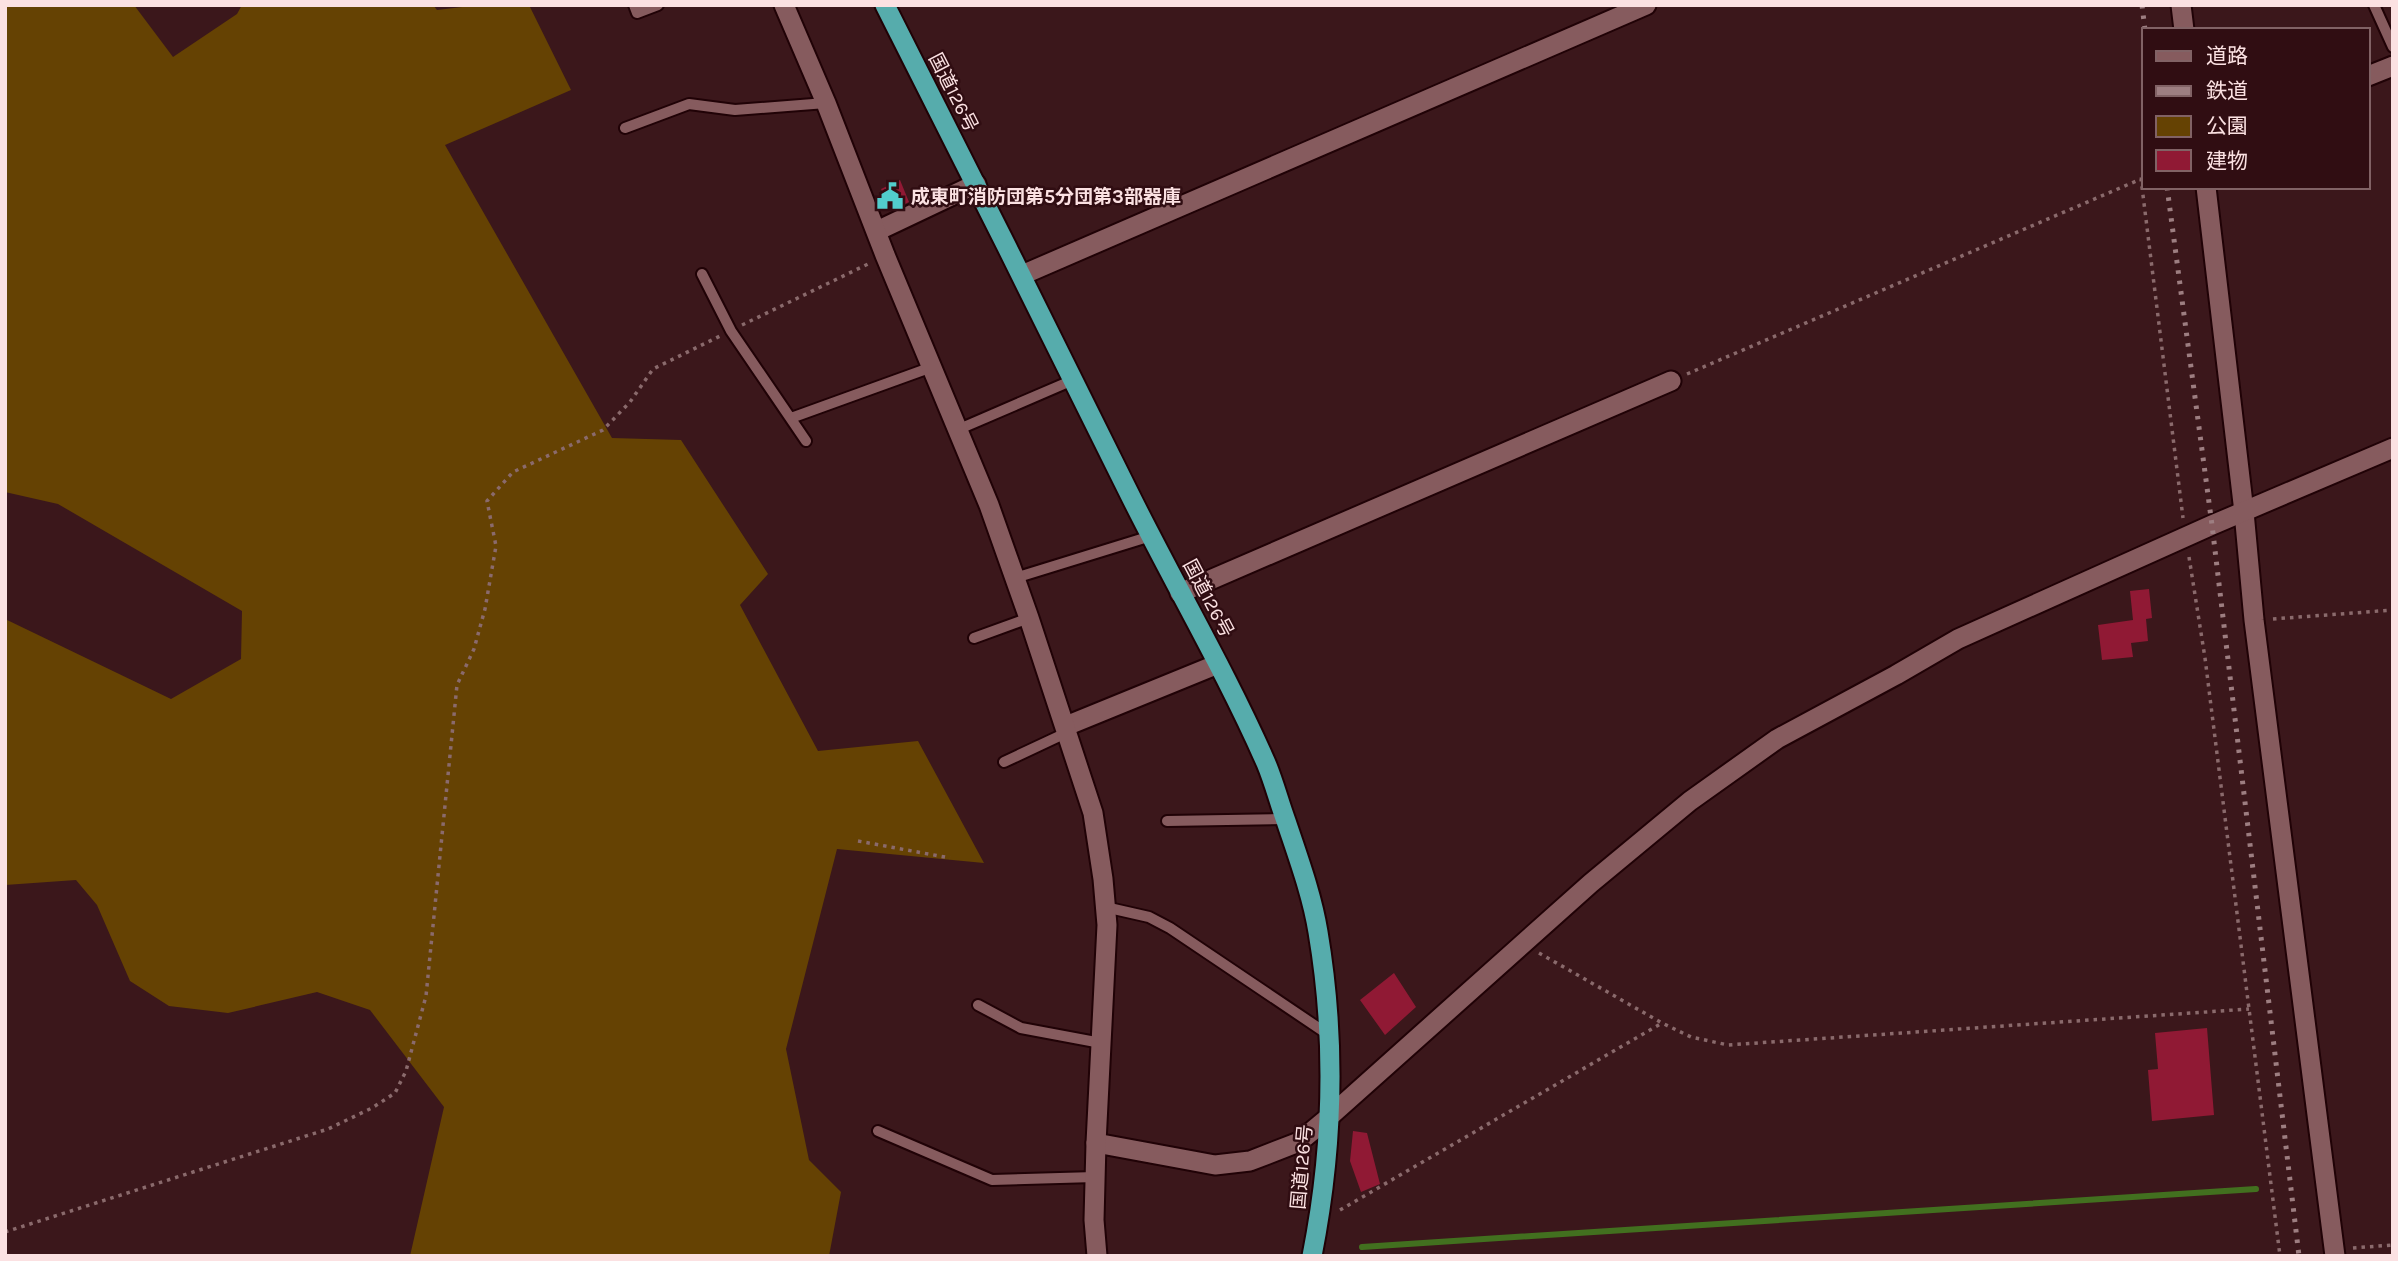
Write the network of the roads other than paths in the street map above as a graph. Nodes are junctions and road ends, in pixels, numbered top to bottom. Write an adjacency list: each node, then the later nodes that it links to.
1 (634, 5): 2 (lane)
2 (658, 5)
3 (784, 5): 12 (street)
4 (885, 5): 14 (highway, 国道126号)
5 (1646, 5): 18 (street)
6 (2181, 5): 8 (street)
7 (2375, 5): 9 (lane)
8 (2184, 28)
9 (2393, 47)
10 (2393, 66): 11 (street)
11 (2370, 75)
12 (826, 103): 13 (lane); 16 (street)
13 (625, 128)
14 (976, 184): 16 (street); 18 (highway, 国道126号)
15 (2206, 189): 26 (street)
16 (877, 231): 19 (street)
17 (702, 274): 22 (lane)
18 (1022, 275): 20 (highway, 国道126号)
19 (932, 367): 22 (lane); 23 (street)
20 (1073, 380): 23 (lane); 27 (highway, 国道126号)
21 (1671, 381): 29 (street)
22 (791, 418): 24 (lane)
23 (957, 430): 28 (street)
24 (806, 440)
25 (2393, 448): 26 (street)
26 (2244, 512): 41 (street); 45 (street)
27 (1151, 536): 28 (lane); 29 (highway, 国道126号)
28 (1015, 578): 30 (street)
29 (1180, 593): 32 (highway, 国道126号)
30 (1030, 618): 31 (lane); 33 (street)
31 (974, 638)
32 (1219, 664): 33 (street); 35 (highway, 国道126号)
33 (1067, 729): 34 (lane); 37 (street)
34 (1004, 762)
35 (1285, 819): 36 (lane); 39 (highway, 国道126号)
36 (1167, 821)
37 (1105, 907): 39 (lane); 40 (street)
38 (978, 1005): 40 (lane)
39 (1329, 1035): 41 (highway, 国道126号)
40 (1101, 1043): 43 (street)
41 (1329, 1117): 43 (street); 47 (highway, 国道126号)
42 (878, 1131): 44 (lane)
43 (1096, 1143): 44 (street)
44 (1095, 1177): 46 (street)
45 (2334, 1252)
46 (1097, 1256)
47 (1312, 1256)

